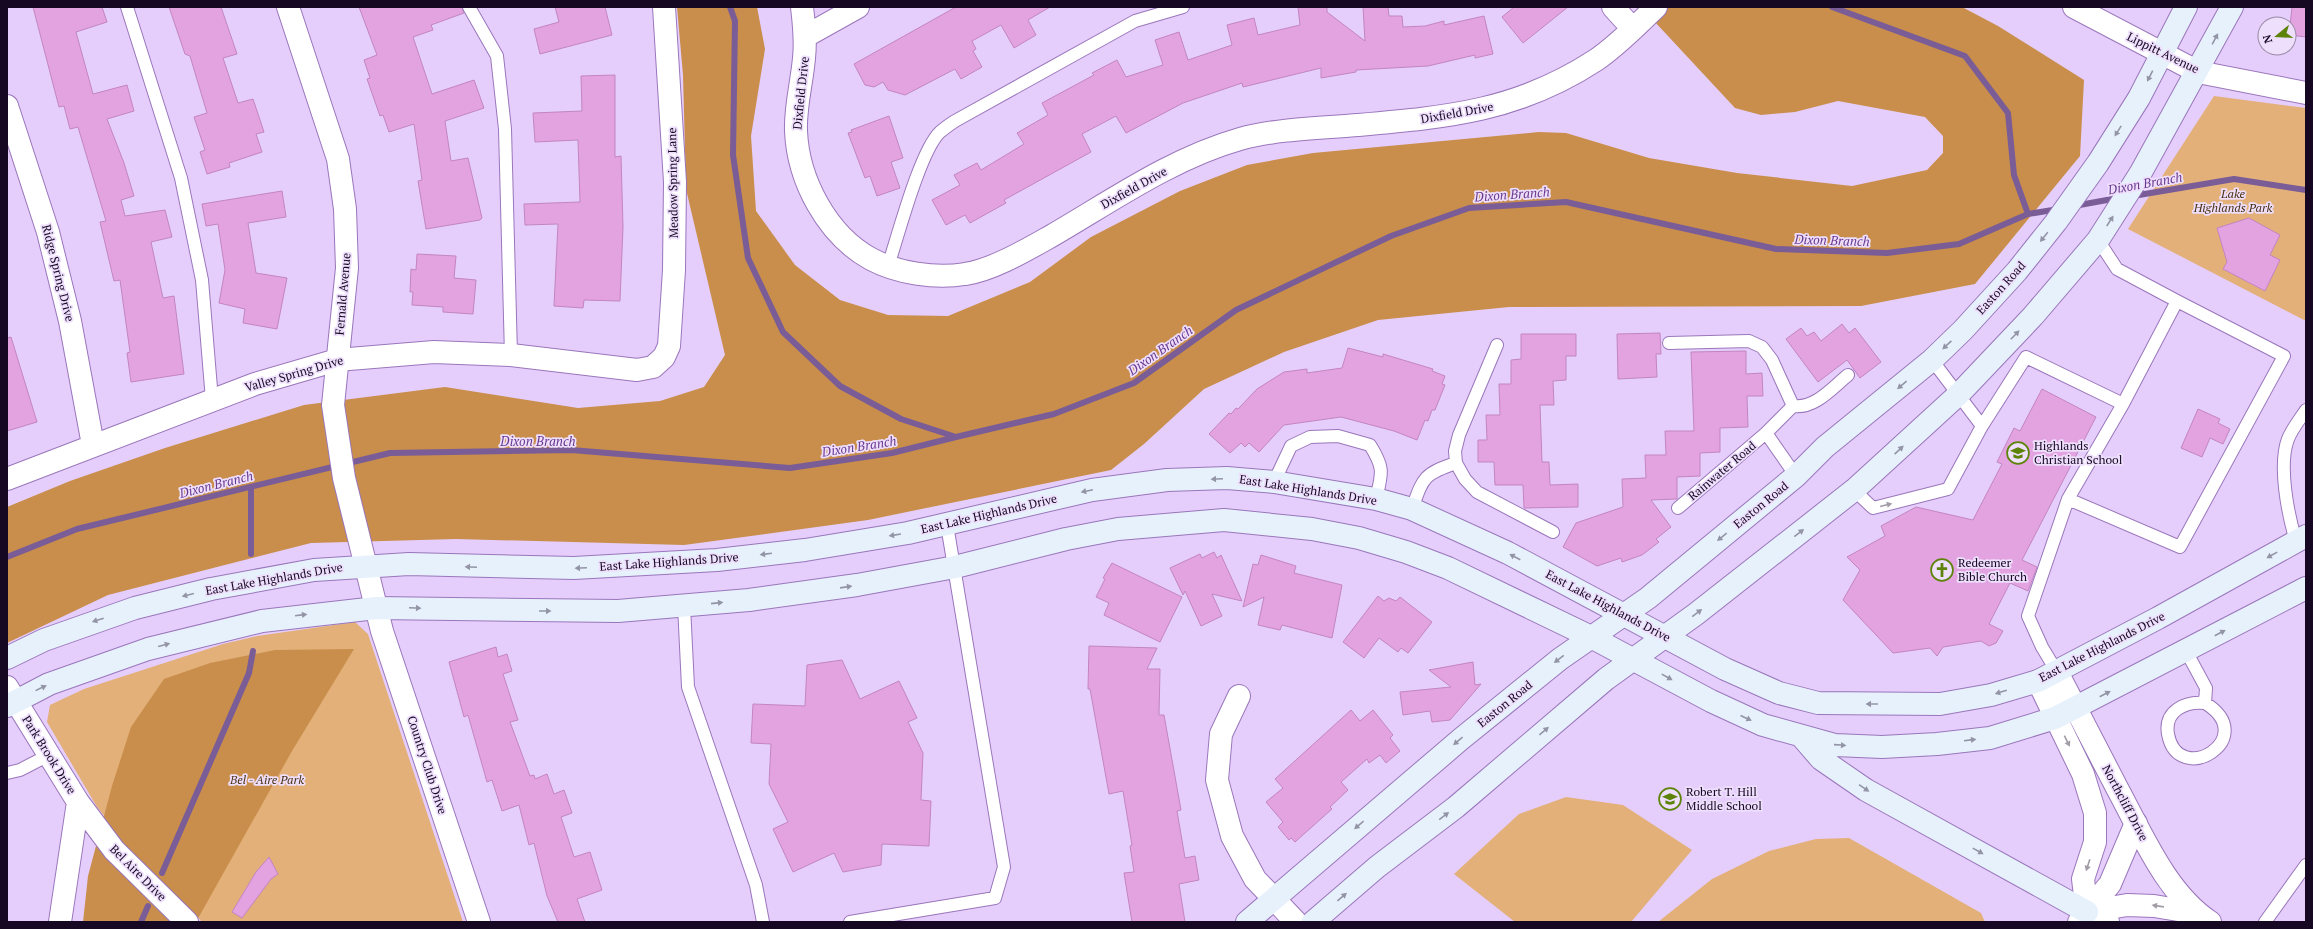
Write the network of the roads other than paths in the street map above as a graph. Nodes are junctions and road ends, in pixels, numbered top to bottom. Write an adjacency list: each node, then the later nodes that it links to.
1 (127, 7): 30 (lane)
2 (288, 7): 26 (street, Fernald Avenue)
3 (469, 7): 24 (lane)
4 (664, 7): 25 (street, Meadow Spring Lane)
5 (802, 7): 14 (street, Dixfield Drive)
6 (858, 7): 14 (street)
7 (1183, 7): 20 (lane)
8 (1613, 7): 13 (street)
9 (1656, 7): 13 (street, Dixfield Drive)
10 (2074, 7): 15 (street, Lippitt Avenue)
11 (2186, 7): 15 (main road, Easton Road)
12 (2232, 7): 16 (main road, one-way to 12)
13 (1633, 29): 20 (street, Dixfield Drive)
14 (806, 36): 20 (street, Dixfield Drive)
15 (2161, 54): 16 (street, Lippitt Avenue); 27 (main road, Easton Road, one-way to 27)
16 (2198, 72): 17 (street, Lippitt Avenue); 19 (main road, one-way to 16)
17 (2306, 93)
18 (7, 106): 36 (street, Ridge Spring Drive)
19 (2098, 240): 21 (lane); 29 (main road, one-way to 19)
20 (888, 266)
21 (2177, 301): 31 (lane); 43 (lane)
22 (1669, 343): 32 (lane)
23 (1497, 345): 37 (lane)
24 (511, 356): 25 (street, Valley Spring Drive); 26 (street, Valley Spring Drive)
25 (664, 357)
26 (337, 360): 30 (street, Valley Spring Drive); 49 (street, Fernald Avenue)
27 (1932, 360): 29 (lane); 38 (main road, Easton Road, one-way to 38)
28 (1848, 375): 32 (lane)
29 (1959, 394): 34 (lane); 41 (main road, one-way to 29)
30 (212, 400): 36 (street, Valley Spring Drive)
31 (2123, 404): 34 (lane); 43 (lane)
32 (1793, 406): 35 (lane, Rainwater Road)
33 (2306, 410): 48 (lane)
34 (1982, 426): 41 (lane, one-way to 34)
35 (1766, 433): 38 (lane, Rainwater Road); 44 (lane, Rainwater Road)
36 (93, 445): 39 (street, Valley Spring Drive)
37 (1456, 463): 45 (lane); 47 (lane)
38 (1796, 476): 54 (main road, Easton Road, one-way to 54)
39 (7, 479)
40 (1274, 482): 42 (main road, East Lake Highlands Drive); 42 (lane); 46 (main road, East Lake Highlands Drive, one-way to 46)
41 (1854, 490): 55 (main road, one-way to 41)
42 (1376, 499): 45 (main road, East Lake Highlands Drive)
43 (2068, 499): 60 (lane)
44 (1678, 508)
45 (1412, 509): 54 (main road, East Lake Highlands Drive, one-way to 45)
46 (947, 525): 49 (main road, East Lake Highlands Drive, one-way to 49); 50 (lane)
47 (1554, 532)
48 (2301, 539): 60 (main road, East Lake Highlands Drive, one-way to 60)
49 (364, 565): 53 (street, Fernald Avenue); 58 (main road, East Lake Highlands Drive, one-way to 58)
50 (955, 567): 52 (main road, one-way to 50); 56 (main road); 79 (lane)
51 (2306, 588): 57 (main road, one-way to 51)
52 (684, 606): 53 (main road, one-way to 52); 78 (lane)
53 (376, 608): 62 (main road, one-way to 53); 77 (street, Country Club Drive)
54 (1624, 614): 55 (main road, East Lake Highlands Drive); 56 (main road, Easton Road)
55 (1665, 636): 59 (main road); 60 (main road, East Lake Highlands Drive, one-way to 55)
56 (1591, 637): 59 (main road); 72 (main road, Easton Road, one-way to 72)
57 (2186, 651): 63 (lane); 64 (main road, one-way to 57)
58 (7, 658)
59 (1633, 659): 66 (main road, one-way to 66); 82 (main road, one-way to 59)
60 (2048, 676): 64 (street, Northcliff Drive); 65 (street, Northcliff Drive)
61 (1239, 696): 72 (street)
62 (10, 698): 67 (street, Park Brook Drive)
63 (2205, 703): 63 (lane)
64 (2076, 709): 65 (main road); 70 (street, Northcliff Drive)
65 (2055, 718): 66 (main road, one-way to 65); 73 (street, Northcliff Drive, one-way to 73)
66 (1802, 737): 73 (main road, one-way to 73)
67 (49, 755): 68 (lane); 69 (street, Park Brook Drive)
68 (7, 773)
69 (78, 802): 75 (street, Park Brook Drive); 76 (street, Bel Aire Drive)
70 (2136, 823): 73 (street); 74 (street, Northcliff Drive)
71 (2306, 865): 84 (lane)
72 (1273, 899): 80 (main road, Easton Road); 81 (street)
73 (2083, 917): 74 (street, one-way to 73); 83 (street)
74 (2203, 917)
75 (60, 922)
76 (187, 922)
77 (479, 922)
78 (763, 922)
79 (850, 922)
80 (1247, 922)
81 (1296, 922)
82 (1313, 922)
83 (2108, 922)
84 (2265, 922)

